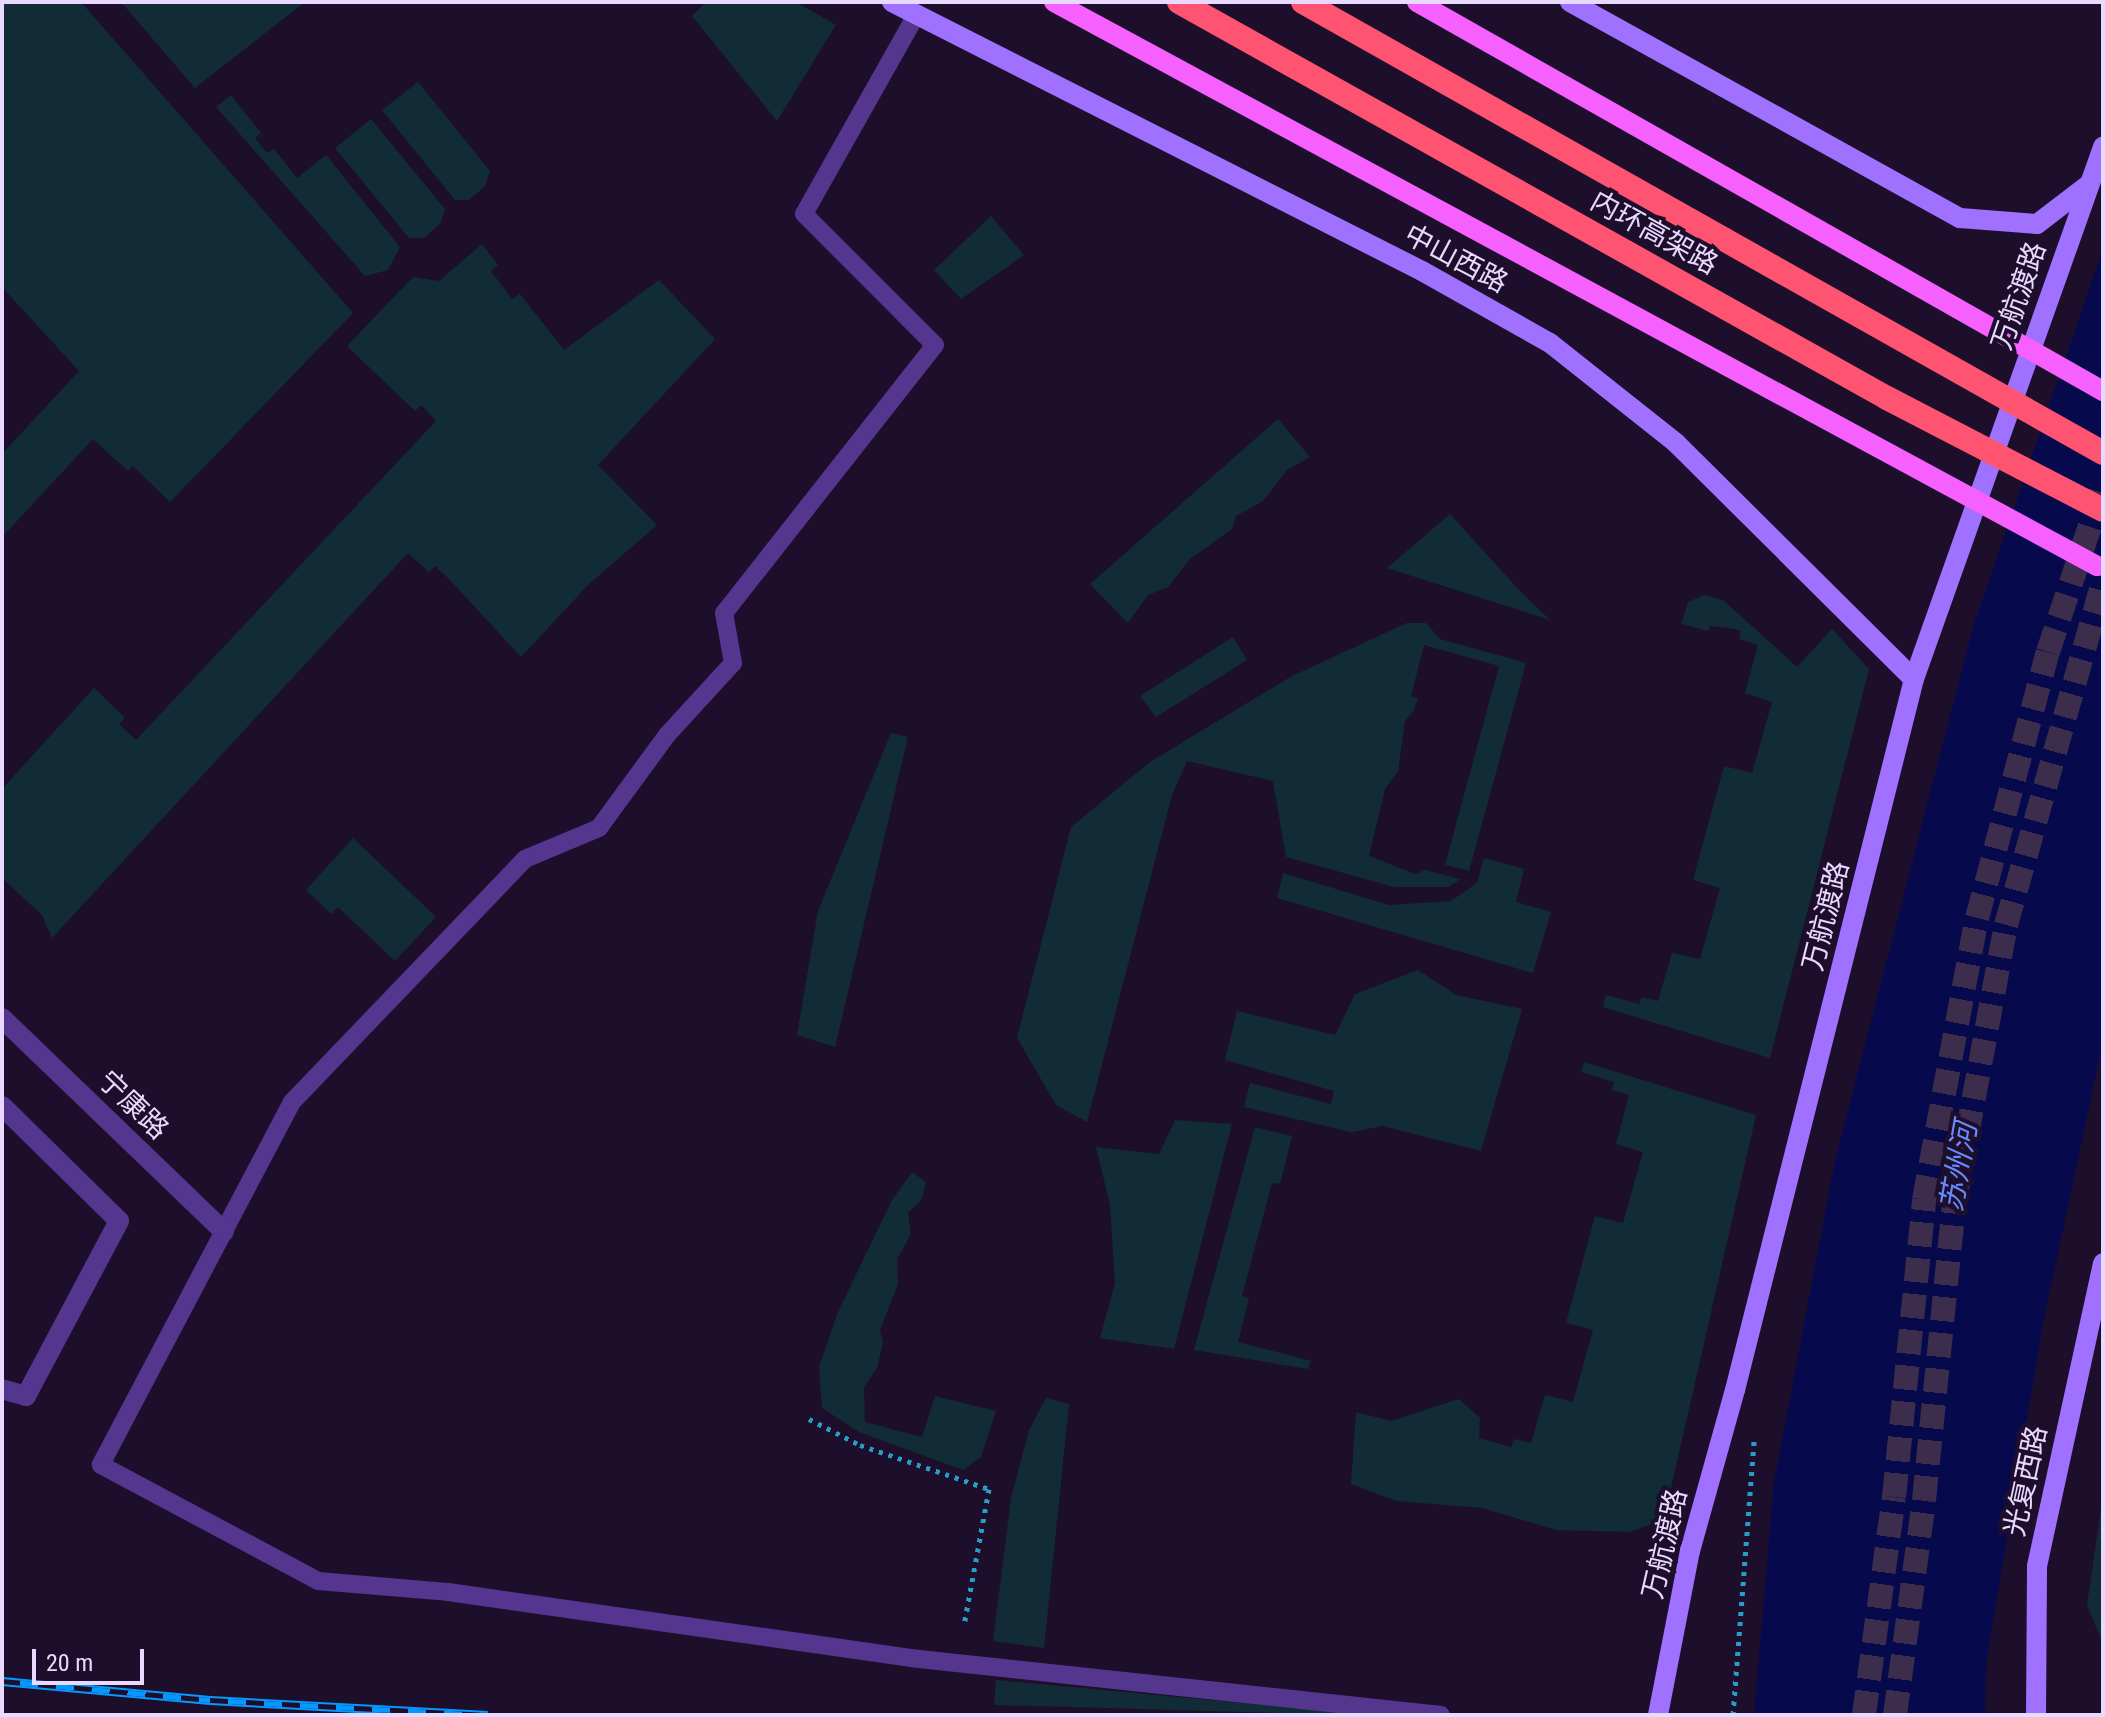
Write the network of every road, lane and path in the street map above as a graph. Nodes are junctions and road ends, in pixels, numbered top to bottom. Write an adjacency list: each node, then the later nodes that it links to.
1 (892, 2): 7 (street, 中山西路)
2 (1054, 2): 13 (main road, 中山西路, bridge)
3 (1179, 2): 12 (highway, 内环高架路, bridge)
4 (1303, 2): 11 (highway, 内环高架路, bridge)
5 (1417, 2): 10 (main road, bridge)
6 (1570, 2): 9 (street)
7 (915, 17): 14 (street, 中山西路); 17 (lane)
8 (2103, 147): 9 (street, 万航渡路)
9 (2088, 185): 14 (street, 万航渡路)
10 (2103, 391)
11 (2103, 453)
12 (2103, 510)
13 (2097, 566)
14 (1914, 679): 24 (street, 万航渡路)
15 (2, 1018): 17 (street, 宁康路)
16 (2, 1106): 19 (street)
17 (224, 1232): 23 (lane)
18 (2103, 1263): 26 (street, 光复西路)
19 (2, 1389)
20 (809, 1419): 22 (path)
21 (1757, 1425): 25 (path)
22 (964, 1625)
23 (1441, 1715)
24 (1658, 1715)
25 (1733, 1715)
26 (2036, 1715)

